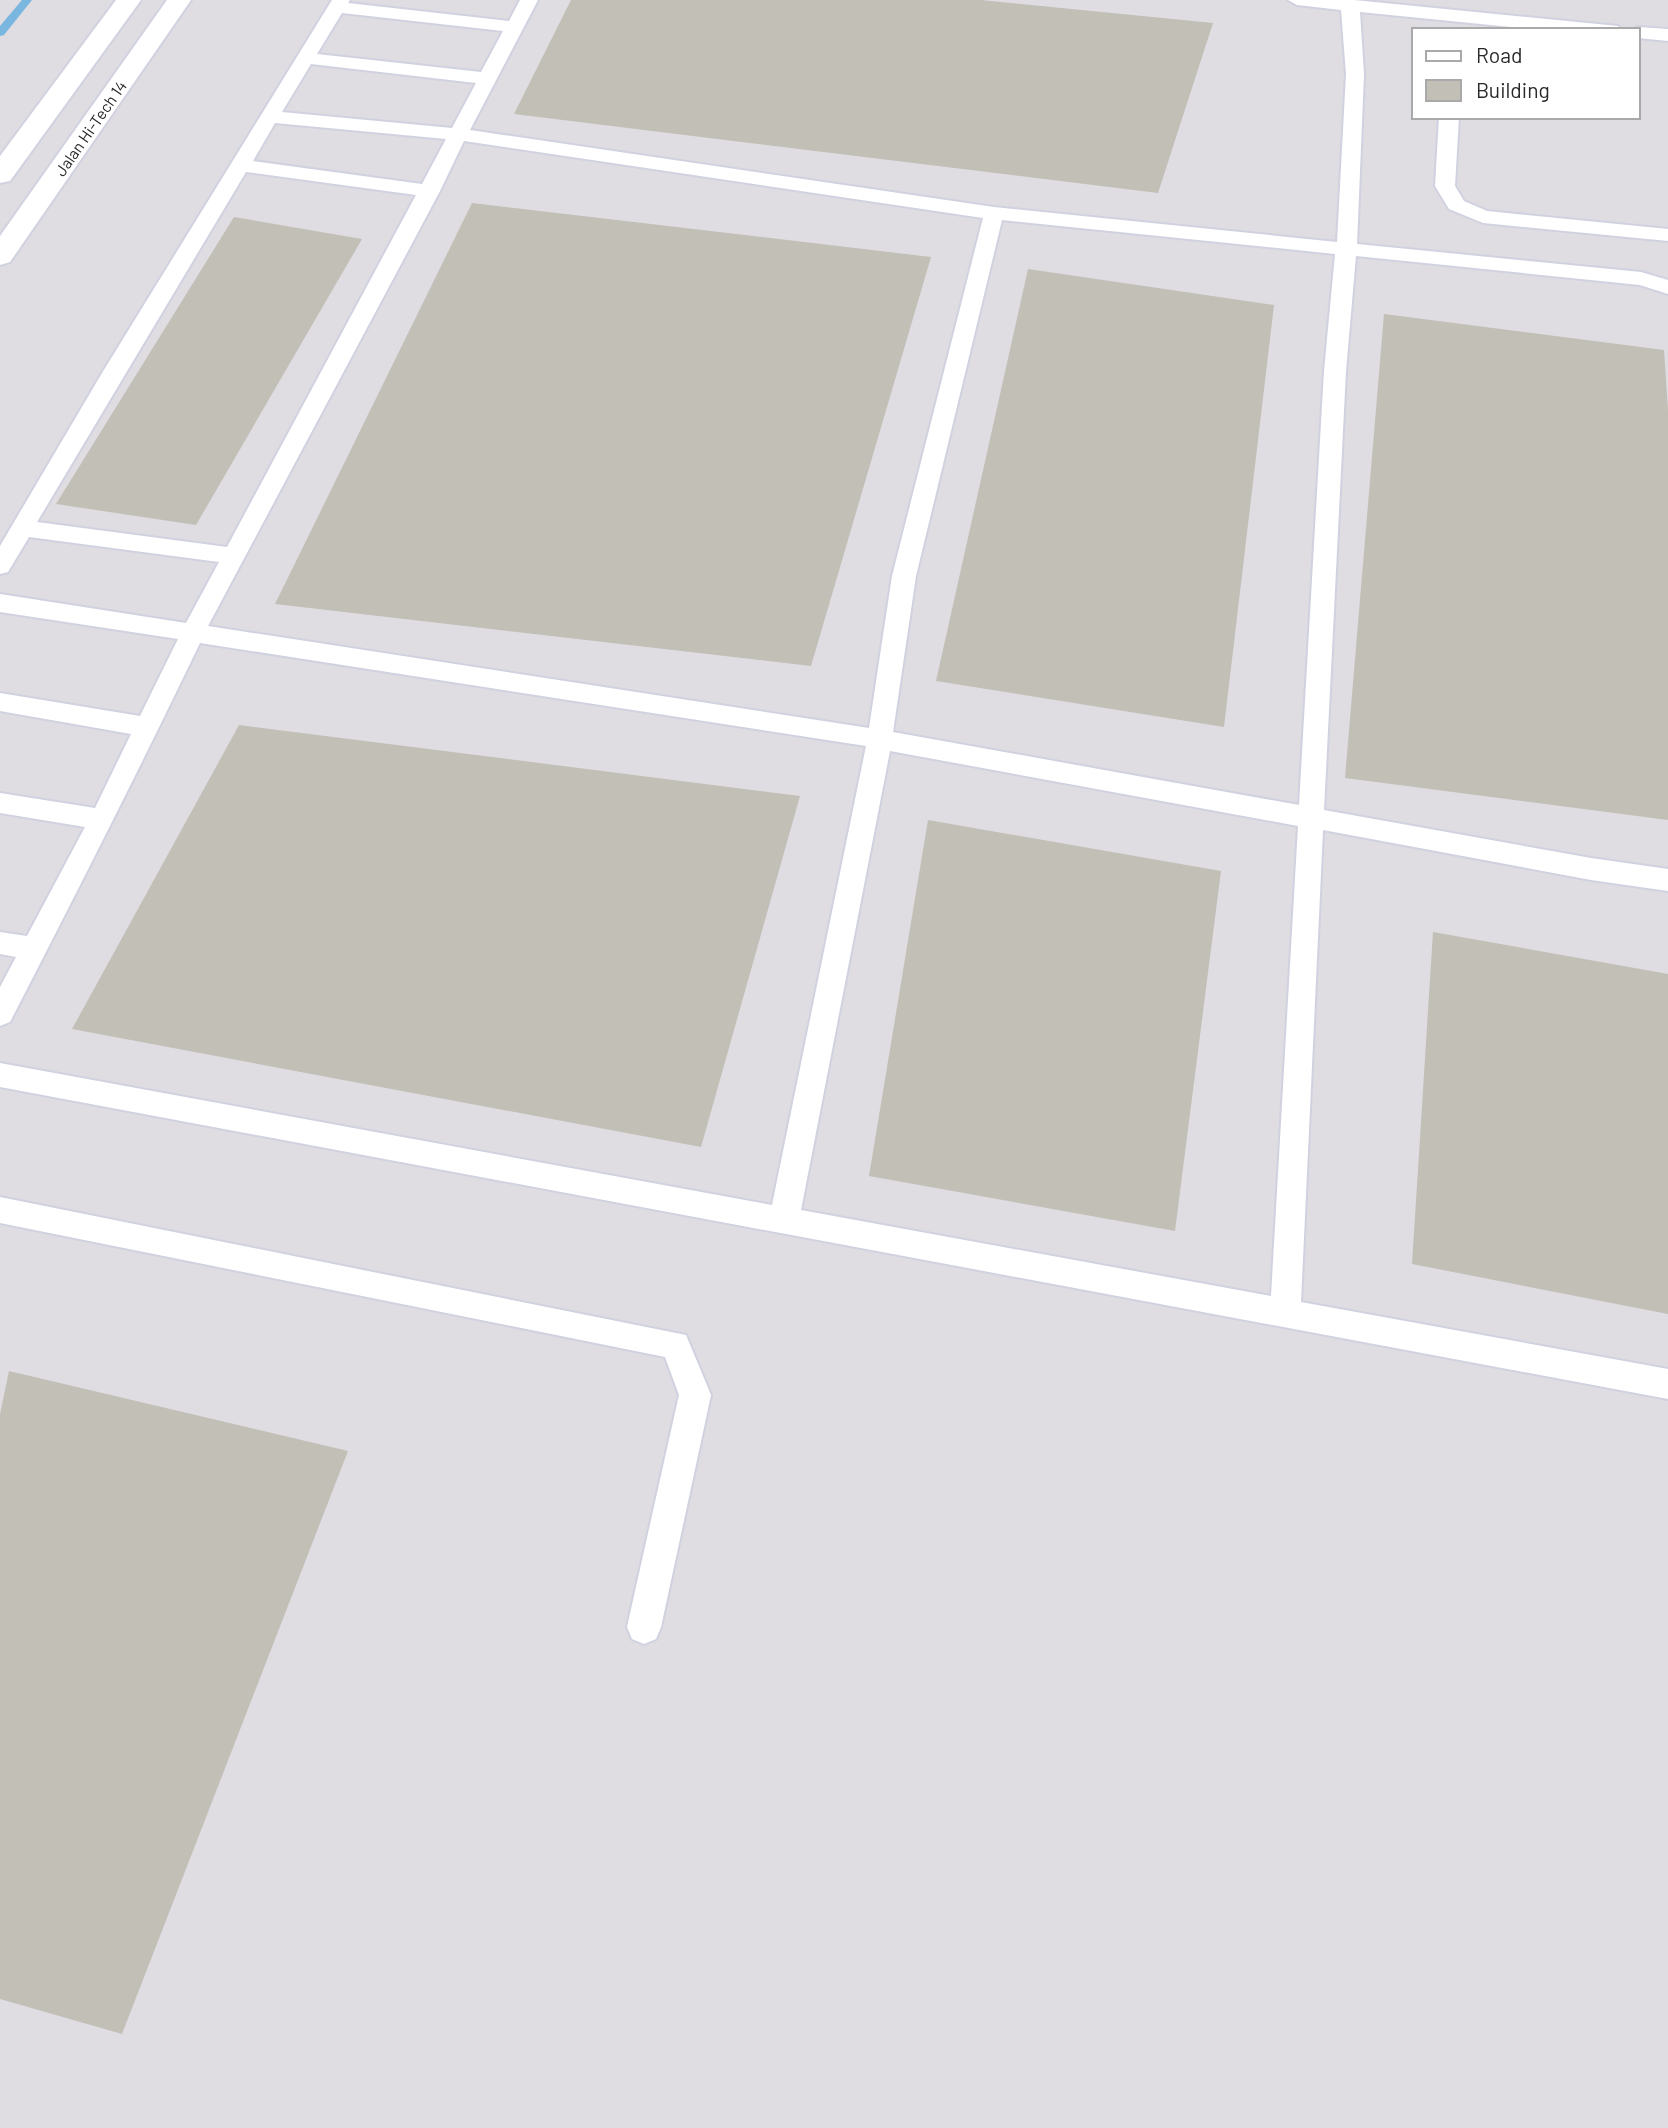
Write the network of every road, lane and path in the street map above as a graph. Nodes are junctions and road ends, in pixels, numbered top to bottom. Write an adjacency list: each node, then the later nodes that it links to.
1 (130, 0): 18 (street)
2 (179, 0): 23 (street, Jalan Hi-Tech 14)
3 (529, 0): 8 (lane)
4 (1297, 0): 6 (lane)
5 (339, 3): 8 (lane); 12 (lane)
6 (1350, 5): 7 (lane); 22 (lane)
7 (1454, 24): 9 (lane)
8 (515, 27): 13 (lane)
9 (1559, 28)
10 (1640, 32): 11 (lane)
11 (1668, 35)
12 (306, 58): 13 (lane); 14 (lane)
13 (489, 79): 16 (lane)
14 (270, 117): 16 (lane); 17 (lane)
15 (1449, 119): 21 (lane)
16 (459, 135): 19 (lane); 20 (lane)
17 (241, 165): 19 (lane); 25 (lane)
18 (0, 175)
19 (430, 191): 26 (lane)
20 (994, 213): 22 (lane); 32 (lane)
21 (1668, 234)
22 (1346, 249): 24 (lane); 35 (lane)
23 (0, 256)
24 (1668, 287)
25 (23, 528): 26 (lane); 27 (lane)
26 (234, 556): 29 (lane)
27 (0, 566)
28 (0, 603): 29 (lane)
29 (193, 633): 31 (lane); 32 (lane)
30 (0, 702): 31 (lane)
31 (149, 727): 34 (lane)
32 (880, 739): 35 (lane); 42 (lane)
33 (0, 803): 34 (lane)
34 (102, 819): 38 (lane)
35 (1312, 819): 36 (lane); 43 (lane)
36 (1668, 880)
37 (0, 943): 38 (lane)
38 (35, 948): 39 (lane)
39 (0, 1014)
40 (0, 1075): 42 (lane)
41 (0, 1210): 45 (lane)
42 (784, 1220): 43 (lane)
43 (1285, 1312): 44 (lane)
44 (1668, 1384)
45 (644, 1627)

